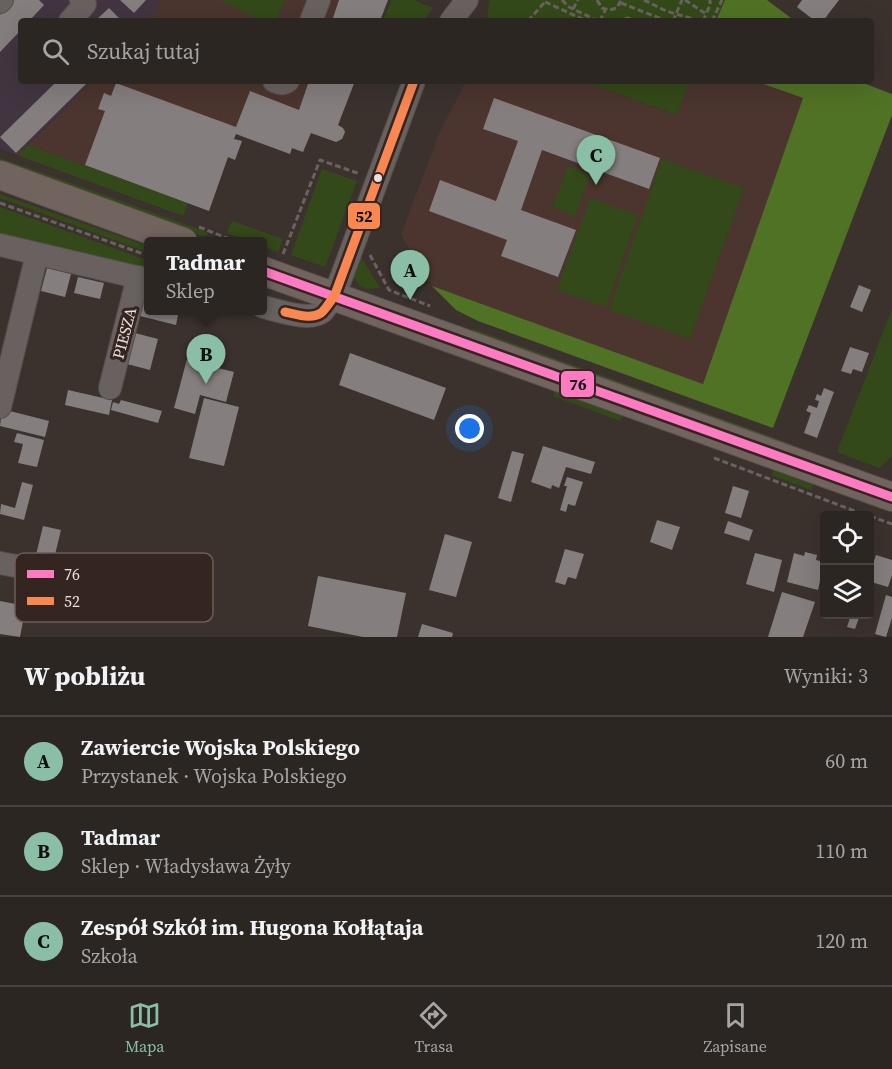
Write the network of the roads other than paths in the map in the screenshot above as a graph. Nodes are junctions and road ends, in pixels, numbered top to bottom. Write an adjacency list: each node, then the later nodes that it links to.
1 (81, 0): 4 (street)
2 (319, 0): 5 (street)
3 (467, 0): 6 (street)
4 (73, 18)
5 (312, 18)
6 (453, 18)
7 (413, 84): 14 (street)
8 (0, 175): 9 (main road)
9 (169, 237)
10 (0, 245): 11 (street)
11 (37, 254): 13 (street); 17 (street)
12 (272, 264): 14 (main road)
13 (144, 279): 16 (street, PIESZA)
14 (334, 297): 15 (street); 18 (main road)
15 (267, 308)
16 (110, 388)
17 (0, 407)
18 (892, 497)
19 (0, 563): 20 (street)
20 (15, 566)

